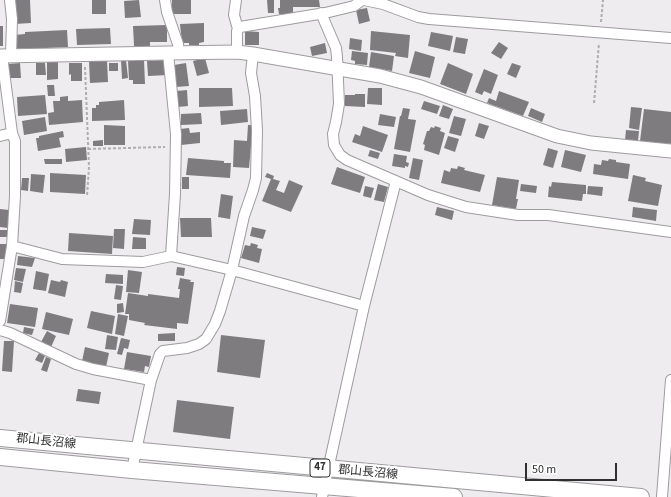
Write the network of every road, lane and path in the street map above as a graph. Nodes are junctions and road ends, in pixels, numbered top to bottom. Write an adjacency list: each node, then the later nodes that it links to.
1 (10, 0): 14 (street)
2 (165, 0): 11 (street)
3 (236, 0): 7 (street)
4 (363, 0): 6 (street); 8 (street)
5 (603, 0): 8 (path)
6 (321, 13): 7 (street); 15 (street)
7 (238, 29): 10 (street)
8 (600, 31): 9 (street); 16 (path)
9 (671, 38)
10 (237, 52): 11 (street); 13 (street)
11 (174, 53): 12 (street); 19 (street)
12 (84, 54): 14 (street); 20 (path)
13 (253, 54): 15 (street); 27 (street)
14 (4, 56): 17 (street)
15 (337, 68): 21 (street); 22 (street)
16 (594, 103)
17 (12, 133): 18 (street); 25 (street)
18 (0, 136)
19 (176, 147): 20 (path); 26 (street)
20 (88, 148): 23 (path)
21 (671, 151)
22 (396, 181): 24 (street); 28 (street)
23 (87, 196)
24 (671, 232)
25 (12, 246): 26 (street); 29 (street)
26 (171, 256): 27 (street)
27 (232, 270): 28 (street); 31 (street)
28 (364, 306): 36 (street)
29 (0, 321)
30 (0, 330): 31 (street)
31 (151, 380): 34 (street)
32 (671, 380): 41 (street)
33 (0, 438): 34 (main road, 郡山長沼線 / 47)
34 (136, 451): 36 (main road, 郡山長沼線 / 47); 37 (street)
35 (0, 456): 37 (main road, 郡山長沼線 / 47)
36 (327, 469): 38 (street); 40 (main road, 郡山長沼線 / 47)
37 (132, 470): 38 (main road, 郡山長沼線 / 47)
38 (323, 491): 39 (main road, 郡山長沼線 / 47)
39 (454, 497)
40 (641, 497)
41 (662, 497)

